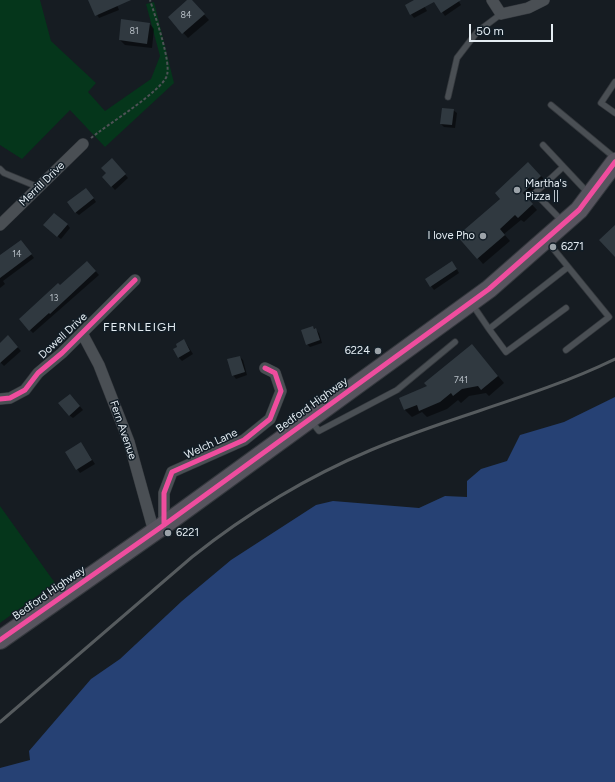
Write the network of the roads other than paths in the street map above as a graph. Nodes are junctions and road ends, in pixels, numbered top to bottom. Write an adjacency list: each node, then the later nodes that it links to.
1 (492, 0): 3 (street)
2 (544, 0): 3 (street)
3 (501, 14): 5 (lane)
4 (615, 82): 7 (lane)
5 (448, 97)
6 (551, 105): 10 (lane)
7 (615, 113)
8 (83, 144): 14 (street, Merrill Drive)
9 (543, 145): 12 (lane)
10 (615, 158)
11 (615, 162): 15 (main road, Bedford Highway)
12 (564, 167): 15 (lane); 16 (lane)
13 (0, 169): 14 (lane)
14 (38, 187): 17 (street, Merrill Drive)
15 (590, 195): 16 (main road, Bedford Highway)
16 (564, 223): 18 (main road, Bedford Highway)
17 (0, 225)
18 (546, 239): 19 (lane); 21 (main road, Bedford Highway)
19 (568, 267): 23 (lane); 26 (lane)
20 (135, 280): 24 (street, Dowell Drive)
21 (471, 302): 23 (lane); 29 (main road, Bedford Highway)
22 (566, 308): 23 (lane)
23 (489, 329)
24 (82, 333): 28 (street, Dowell Drive); 30 (street, Fern Avenue)
25 (455, 342): 29 (lane)
26 (566, 350)
27 (265, 368): 30 (street, Welch Lane)
28 (0, 399)
29 (310, 419): 30 (main road, Bedford Highway)
30 (159, 528): 31 (main road, Bedford Highway)
31 (0, 640)

